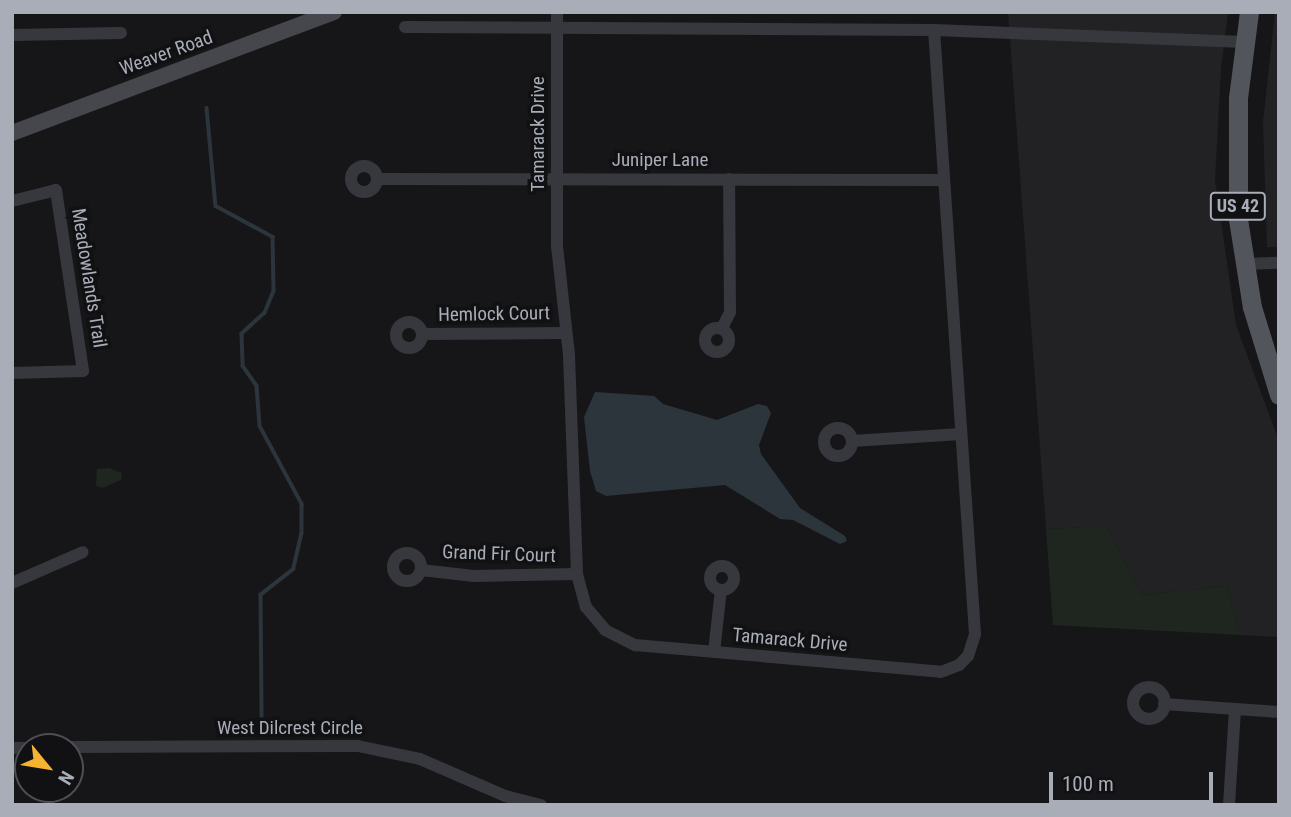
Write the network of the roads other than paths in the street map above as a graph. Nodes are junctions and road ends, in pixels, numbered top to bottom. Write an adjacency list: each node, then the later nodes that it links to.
1 (334, 12): 9 (main road, Weaver Road)
2 (1249, 12): 8 (main road, US 42)
3 (557, 19): 4 (street); 5 (street); 10 (street, Tamarack Drive)
4 (405, 27)
5 (933, 30): 8 (street); 13 (street, Tamarack Drive)
6 (121, 33): 7 (street)
7 (12, 35)
8 (1245, 43): 16 (main road, US 42)
9 (12, 133)
10 (557, 178): 11 (street, Juniper Lane); 12 (street, Juniper Lane); 18 (street, Tamarack Drive)
11 (377, 179)
12 (729, 179): 13 (street, Juniper Lane); 17 (street)
13 (944, 180): 22 (street, Tamarack Drive)
14 (12, 201): 20 (street, Meadowlands Trail)
15 (1279, 263): 16 (street)
16 (1243, 264): 21 (main road, US 42)
17 (722, 328)
18 (566, 333): 19 (street, Hemlock Court); 26 (street, Tamarack Drive)
19 (422, 334)
20 (12, 373)
21 (1279, 395)
22 (961, 434): 23 (street); 29 (street, Tamarack Drive)
23 (852, 441)
24 (83, 552): 27 (street)
25 (421, 570): 26 (street, Grand Fir Court)
26 (577, 574): 29 (street, Tamarack Drive)
27 (12, 583)
28 (721, 590): 29 (street)
29 (714, 652)
30 (1164, 704): 31 (street)
31 (1235, 710): 32 (street); 35 (street)
32 (1279, 712)
33 (84, 747): 34 (street, West Dilcrest Circle)
34 (541, 805)
35 (1229, 805)

